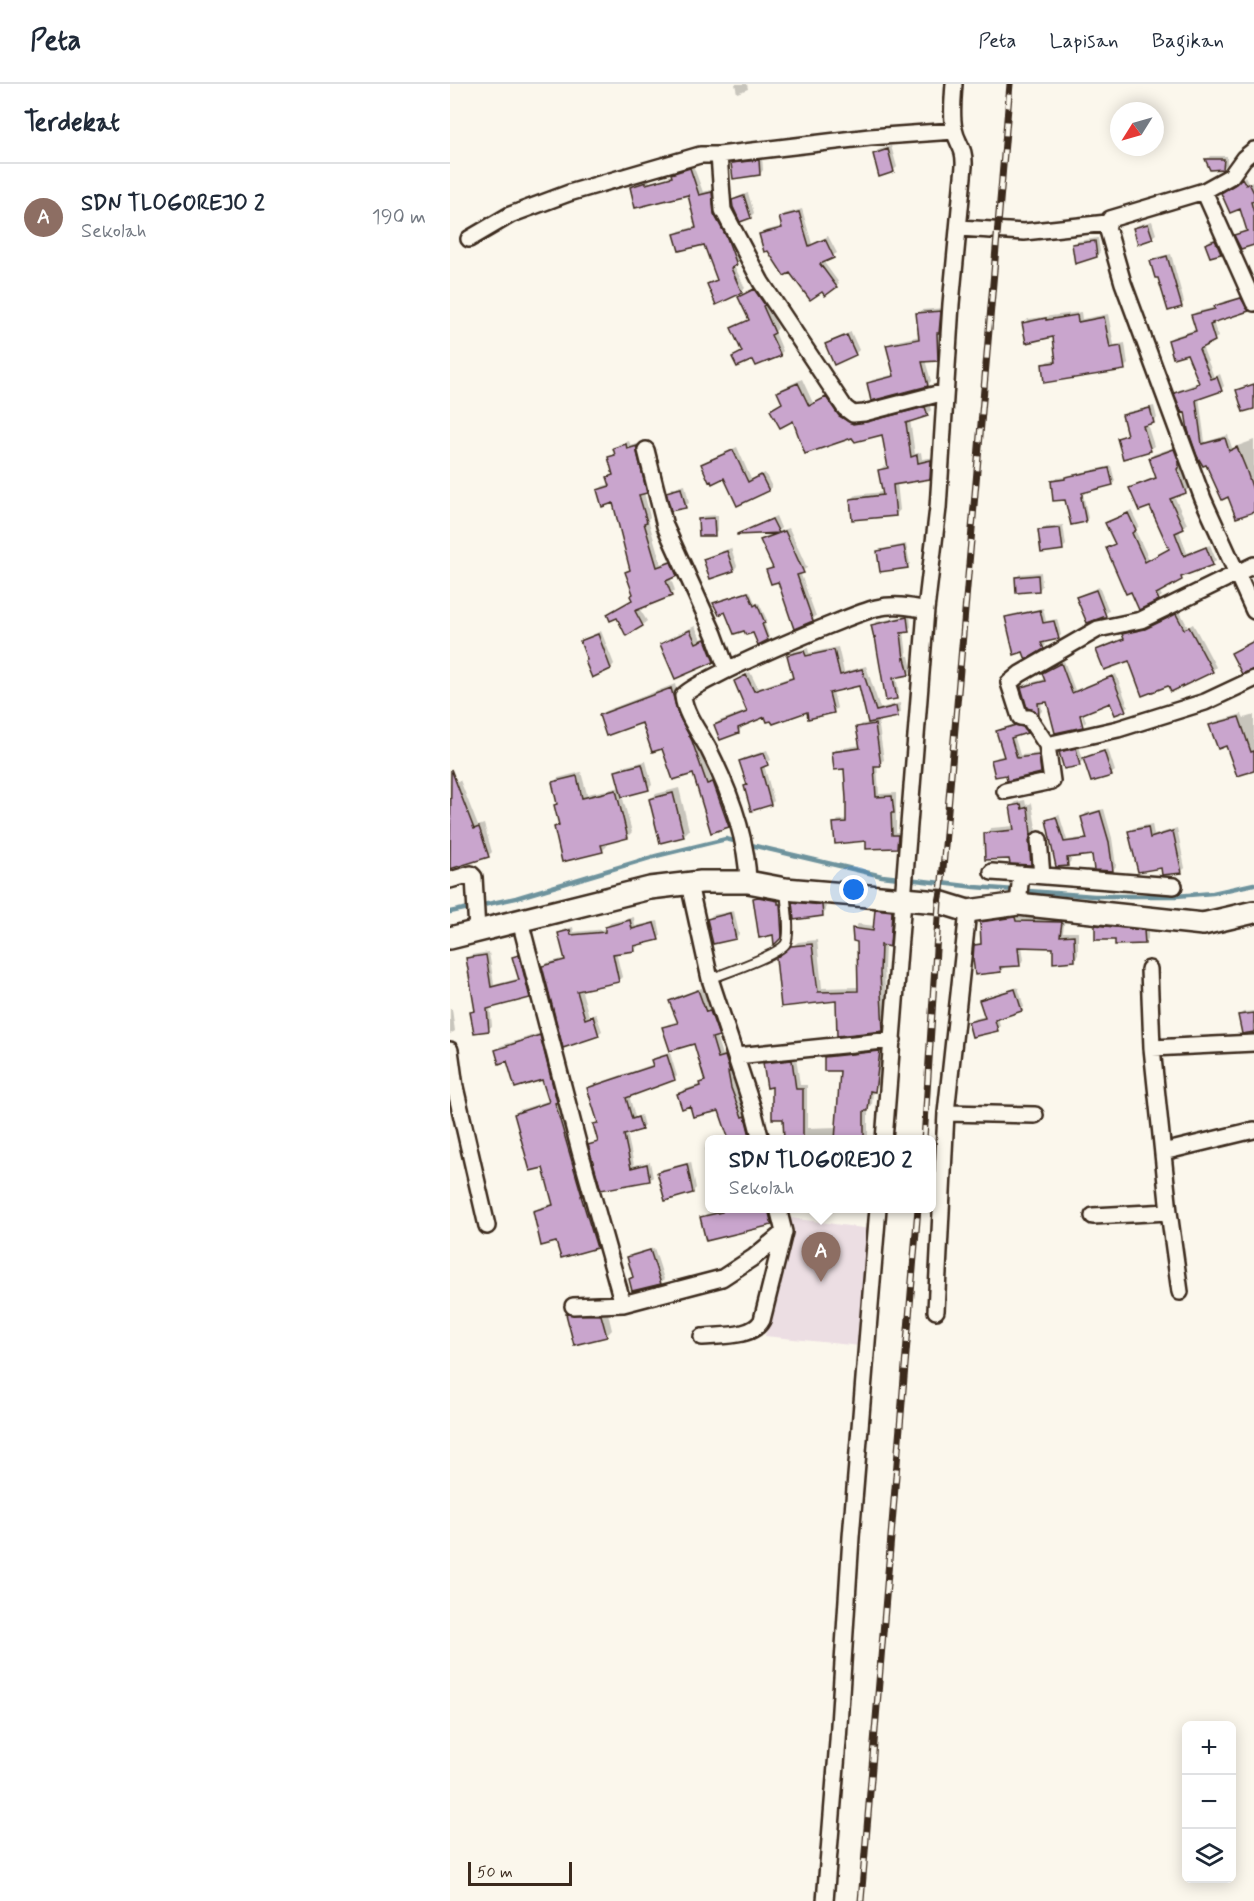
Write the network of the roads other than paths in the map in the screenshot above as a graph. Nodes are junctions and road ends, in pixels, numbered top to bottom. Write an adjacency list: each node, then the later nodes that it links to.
1 (954, 84): 2 (street)
2 (954, 131): 4 (street); 7 (street)
3 (1254, 150): 5 (street)
4 (719, 155): 8 (street); 10 (street)
5 (1204, 191): 6 (street); 9 (street)
6 (1107, 223): 7 (street); 13 (street)
7 (959, 228): 10 (street)
8 (469, 239)
9 (1254, 303)
10 (945, 392): 14 (street)
11 (646, 450): 16 (street)
12 (1254, 565): 13 (street)
13 (1237, 574): 15 (street); 18 (street)
14 (926, 610): 16 (street); 29 (street)
15 (1254, 611)
16 (727, 669): 24 (street)
17 (1254, 679): 18 (street)
18 (1047, 745): 19 (street)
19 (1005, 791)
20 (1039, 840): 22 (street)
21 (992, 872): 28 (street)
22 (1042, 876): 26 (street); 28 (street)
23 (450, 880): 33 (street)
24 (747, 882): 25 (main road); 27 (main road)
25 (688, 884): 32 (main road); 36 (street)
26 (1174, 886)
27 (784, 889): 29 (main road); 36 (lane)
28 (1019, 891): 30 (main road); 31 (main road)
29 (904, 899): 30 (main road); 37 (street)
30 (968, 911): 43 (street)
31 (1254, 912)
32 (520, 921): 33 (main road); 56 (street)
33 (477, 924): 34 (main road)
34 (450, 938)
35 (1149, 969): 39 (street)
36 (710, 979): 41 (street)
37 (893, 1040): 41 (street); 47 (street)
38 (1254, 1043): 39 (street)
39 (1152, 1048): 48 (street)
40 (450, 1050): 42 (street)
41 (736, 1056): 46 (street)
42 (452, 1088): 53 (street)
43 (946, 1113): 44 (street); 58 (street)
44 (1035, 1115)
45 (1254, 1130): 48 (street)
46 (760, 1135)
47 (884, 1135)
48 (1162, 1152): 49 (street)
49 (1169, 1212): 52 (street); 55 (street)
50 (779, 1213): 54 (street)
51 (878, 1213): 60 (street)
52 (1093, 1216)
53 (487, 1226)
54 (784, 1232): 56 (street); 59 (street)
55 (1180, 1292)
56 (623, 1304): 57 (street)
57 (573, 1306)
58 (936, 1311)
59 (702, 1337)
60 (825, 1901)

